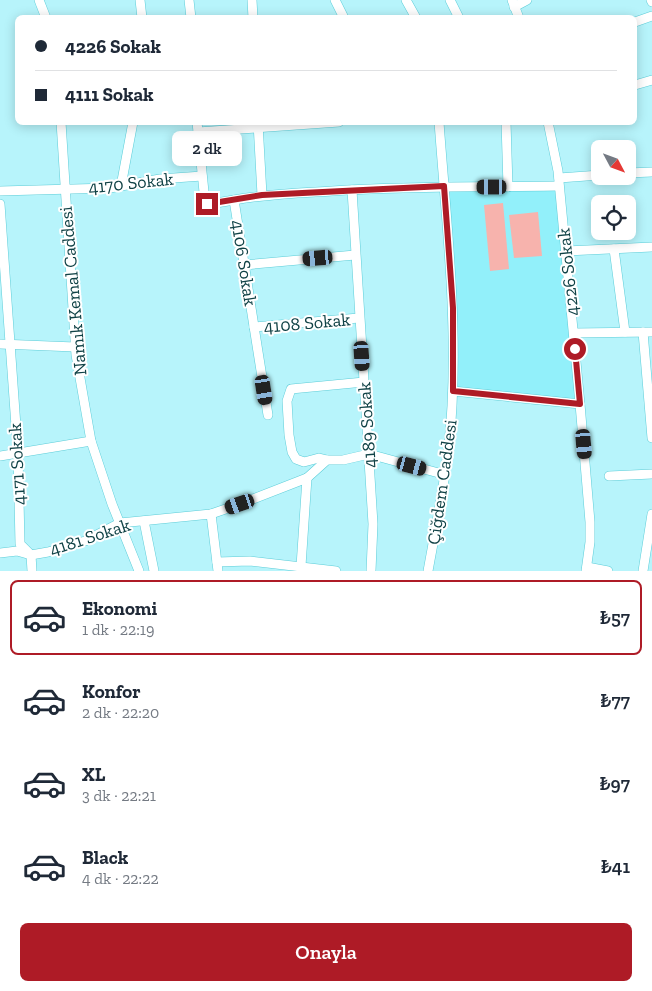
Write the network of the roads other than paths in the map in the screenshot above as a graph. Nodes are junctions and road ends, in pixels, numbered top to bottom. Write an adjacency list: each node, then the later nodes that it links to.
1 (39, 0): 10 (street)
2 (140, 0): 11 (street)
3 (190, 0): 12 (street)
4 (252, 0): 13 (street)
5 (335, 0): 14 (street)
6 (406, 0): 15 (street)
7 (450, 0): 16 (street)
8 (527, 0): 9 (street)
9 (513, 3): 17 (street)
10 (45, 15)
11 (142, 15)
12 (191, 15)
13 (253, 15)
14 (342, 15)
15 (414, 15)
16 (458, 15)
17 (517, 15)
18 (652, 16): 19 (street)
19 (637, 21)
20 (652, 80): 21 (street)
21 (637, 84)
22 (62, 125): 38 (street, Namık Kemal Caddesi)
23 (132, 125): 35 (street)
24 (198, 125): 29 (street)
25 (259, 125): 29 (street); 41 (street)
26 (439, 125): 36 (street, Çiğdem Caddesi)
27 (506, 125): 37 (street)
28 (549, 125): 34 (street, 4226 Sokak)
29 (198, 132): 32 (street)
30 (652, 172): 31 (street)
31 (636, 173)
32 (202, 176): 35 (street, 4170 Sokak); 42 (street)
33 (591, 177): 34 (street, 4106 Sokak)
34 (559, 182): 37 (street, 4106 Sokak); 46 (street, 4226 Sokak)
35 (121, 186): 38 (street, 4170 Sokak)
36 (444, 186): 37 (street, 4106 Sokak); 39 (street, 4106 Sokak); 59 (street, Çiğdem Caddesi)
37 (508, 187)
38 (65, 190): 40 (street, 4170 Sokak); 57 (street, Namık Kemal Caddesi)
39 (352, 190): 41 (street, 4106 Sokak); 47 (street, 4189 Sokak)
40 (0, 191)
41 (262, 195): 42 (street, 4106 Sokak)
42 (234, 200): 48 (street, 4106 Sokak)
43 (0, 204): 49 (street, 4171 Sokak)
44 (652, 247): 45 (street)
45 (614, 249): 46 (street); 52 (street)
46 (566, 251): 54 (street, 4226 Sokak)
47 (355, 255): 48 (street); 50 (street, 4189 Sokak)
48 (244, 265): 51 (street, 4106 Sokak)
49 (3, 266): 56 (street, 4171 Sokak)
50 (359, 318): 51 (street, 4108 Sokak); 58 (street, 4189 Sokak)
51 (254, 327): 61 (street, 4106 Sokak)
52 (624, 332): 53 (street); 54 (street)
53 (647, 332): 62 (street)
54 (574, 333): 60 (street, 4226 Sokak)
55 (0, 344): 56 (street)
56 (11, 345): 57 (street); 64 (street, 4171 Sokak)
57 (75, 347): 63 (street, Namık Kemal Caddesi)
58 (364, 382): 65 (street, 4189 Sokak); 67 (street)
59 (453, 391): 60 (street); 69 (street, Çiğdem Caddesi)
60 (580, 404): 80 (street, 4226 Sokak)
61 (268, 415)
62 (652, 438)
63 (91, 441): 64 (street); 75 (street, Namık Kemal Caddesi)
64 (18, 454): 66 (street); 77 (street, 4171 Sokak)
65 (369, 454): 67 (street); 69 (street); 85 (street, 4189 Sokak)
66 (0, 456)
67 (327, 460): 71 (street)
68 (652, 474): 70 (street)
69 (446, 476): 86 (street, Çiğdem Caddesi)
70 (609, 476)
71 (307, 478): 72 (street, 4181 Sokak); 78 (street)
72 (211, 514): 74 (street, 4181 Sokak); 79 (street)
73 (652, 514): 88 (street)
74 (144, 521): 75 (street, 4181 Sokak); 83 (street)
75 (120, 523): 77 (street, 4181 Sokak); 82 (street, Namık Kemal Caddesi)
76 (0, 553): 77 (street, 4181 Sokak)
77 (31, 555): 81 (street, 4171 Sokak)
78 (301, 566): 79 (street); 84 (street)
79 (218, 567)
80 (586, 569): 87 (street)
81 (32, 571)
82 (139, 571)
83 (154, 571)
84 (336, 571)
85 (371, 571)
86 (428, 571)
87 (608, 571)
88 (643, 571)

